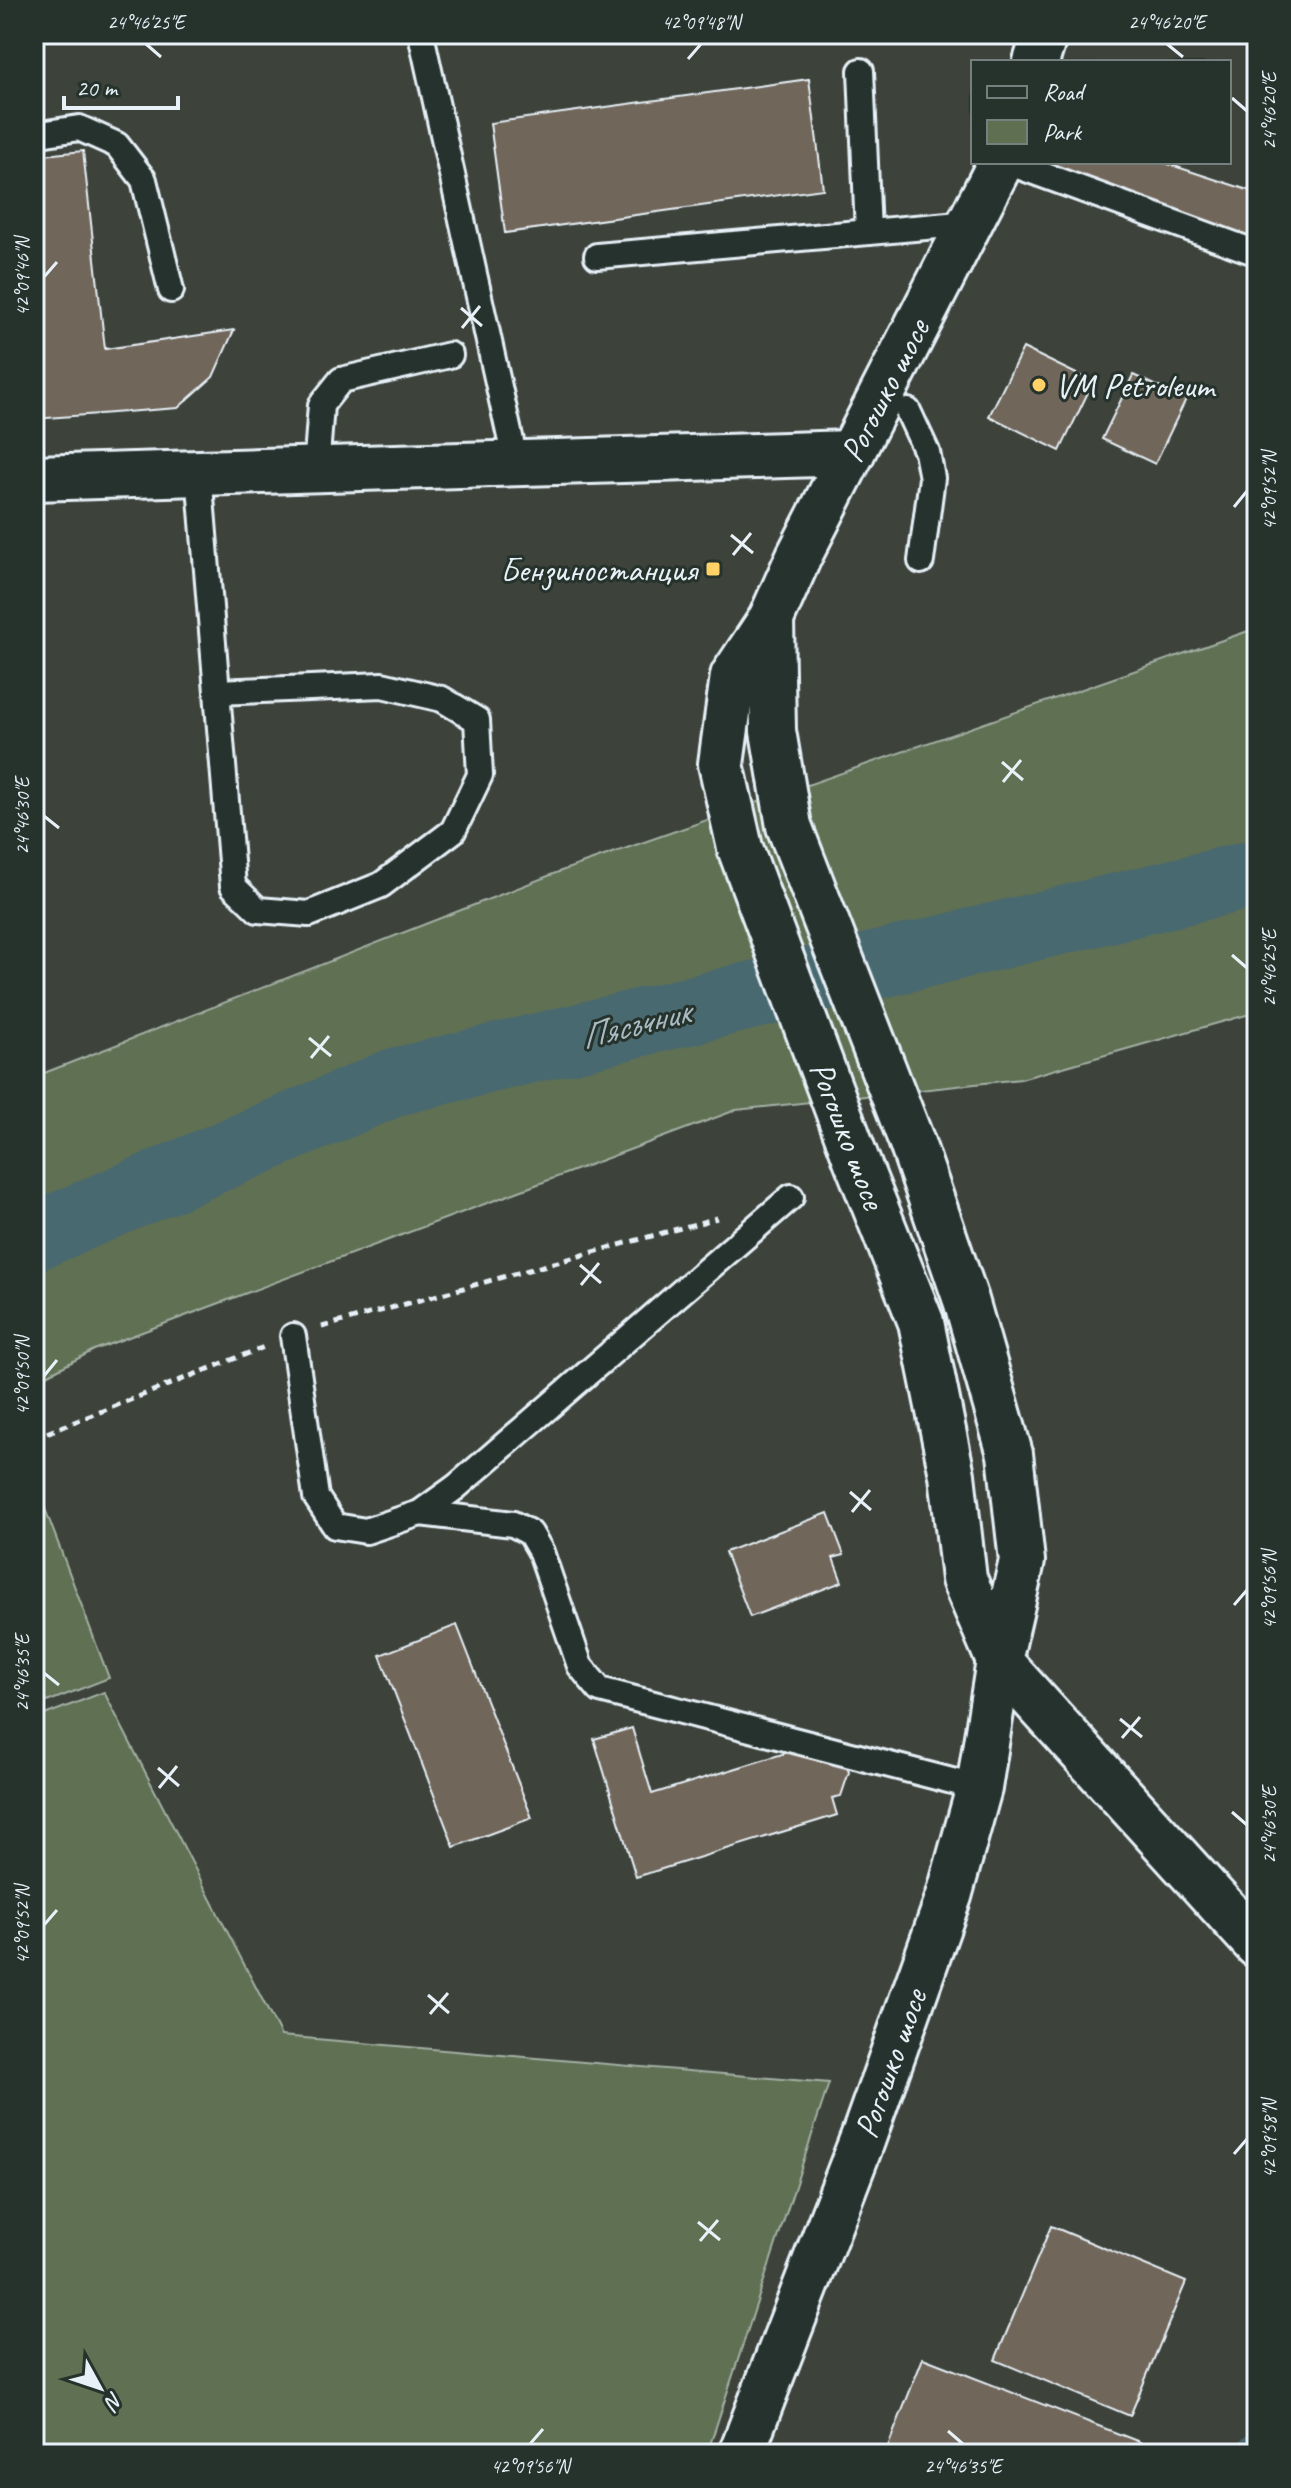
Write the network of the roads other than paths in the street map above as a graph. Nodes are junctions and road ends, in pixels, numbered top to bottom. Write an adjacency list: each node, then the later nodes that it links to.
1 (421, 34): 16 (lane)
2 (1045, 34): 3 (main road)
3 (1037, 60)
4 (861, 71): 9 (lane)
5 (34, 135): 12 (lane)
6 (1003, 164): 8 (main road, Рогошко шосе)
7 (1010, 164): 10 (lane)
8 (971, 223): 9 (lane); 15 (main road, Рогошко шосе)
9 (868, 232): 11 (lane)
10 (1257, 253)
11 (597, 256)
12 (171, 290)
13 (450, 355): 17 (lane)
14 (908, 411): 20 (lane)
15 (852, 453): 16 (main road); 21 (main road, Рогошко шосе)
16 (516, 464): 17 (main road)
17 (316, 470): 18 (main road)
18 (199, 473): 19 (main road); 22 (lane)
19 (34, 478)
20 (921, 561)
21 (771, 619): 26 (main road, Рогошко шосе); 26 (main road, Рогошко шосе)
22 (217, 692): 22 (lane)
23 (791, 1197): 25 (lane)
24 (293, 1336): 25 (lane)
25 (420, 1513): 27 (lane)
26 (999, 1661): 27 (main road, Рогошко шосе); 28 (main road)
27 (979, 1788): 29 (main road, Рогошко шосе)
28 (1257, 1945)
29 (741, 2454)

